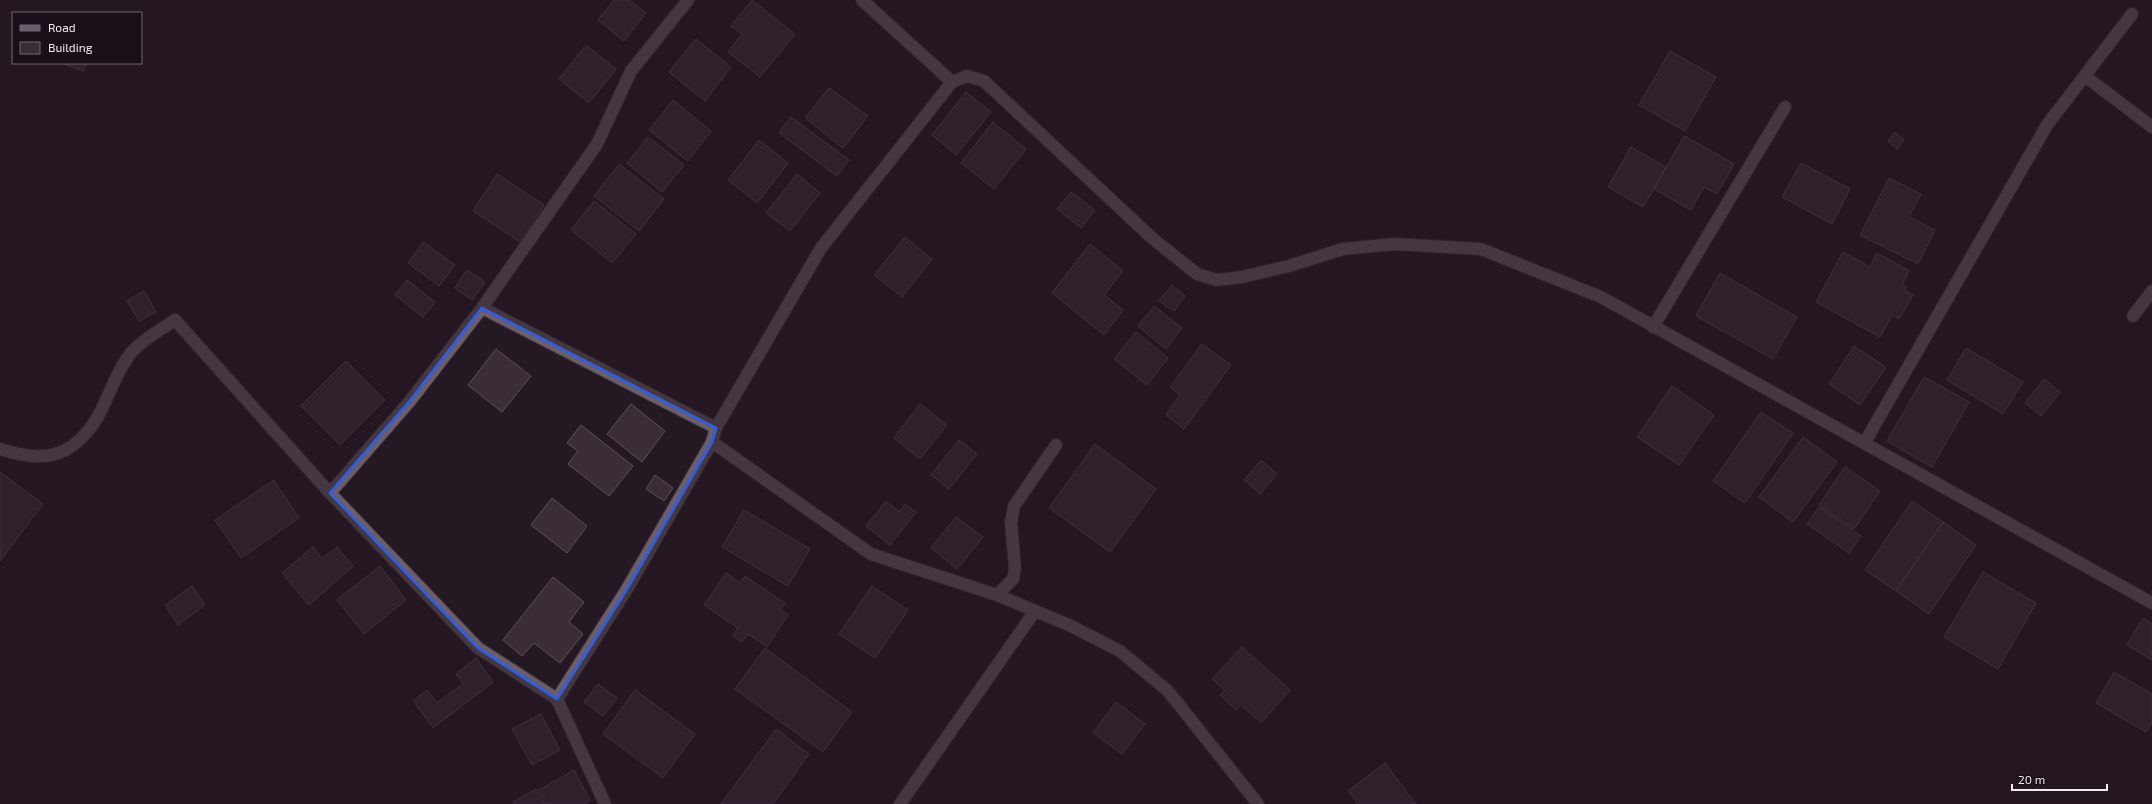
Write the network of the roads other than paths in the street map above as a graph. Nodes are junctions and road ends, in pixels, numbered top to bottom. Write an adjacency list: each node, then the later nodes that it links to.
1 (688, 0): 9 (street)
2 (862, 0): 5 (street)
3 (2132, 14): 4 (street)
4 (2085, 76): 7 (street); 14 (street)
5 (952, 82): 11 (street); 12 (street)
6 (1785, 107): 11 (street)
7 (2152, 127)
8 (2152, 290): 10 (street)
9 (482, 308): 12 (street); 17 (street)
10 (2133, 316)
11 (1652, 327): 14 (street)
12 (716, 428): 13 (street)
13 (712, 442): 18 (street); 21 (street)
14 (1865, 442): 19 (street)
15 (1056, 446): 18 (street)
16 (0, 449): 17 (street)
17 (330, 493): 21 (street)
18 (997, 595): 20 (street)
19 (2152, 602)
20 (1035, 611): 23 (street); 24 (street)
21 (557, 699): 22 (street)
22 (605, 804)
23 (900, 804)
24 (1258, 804)

